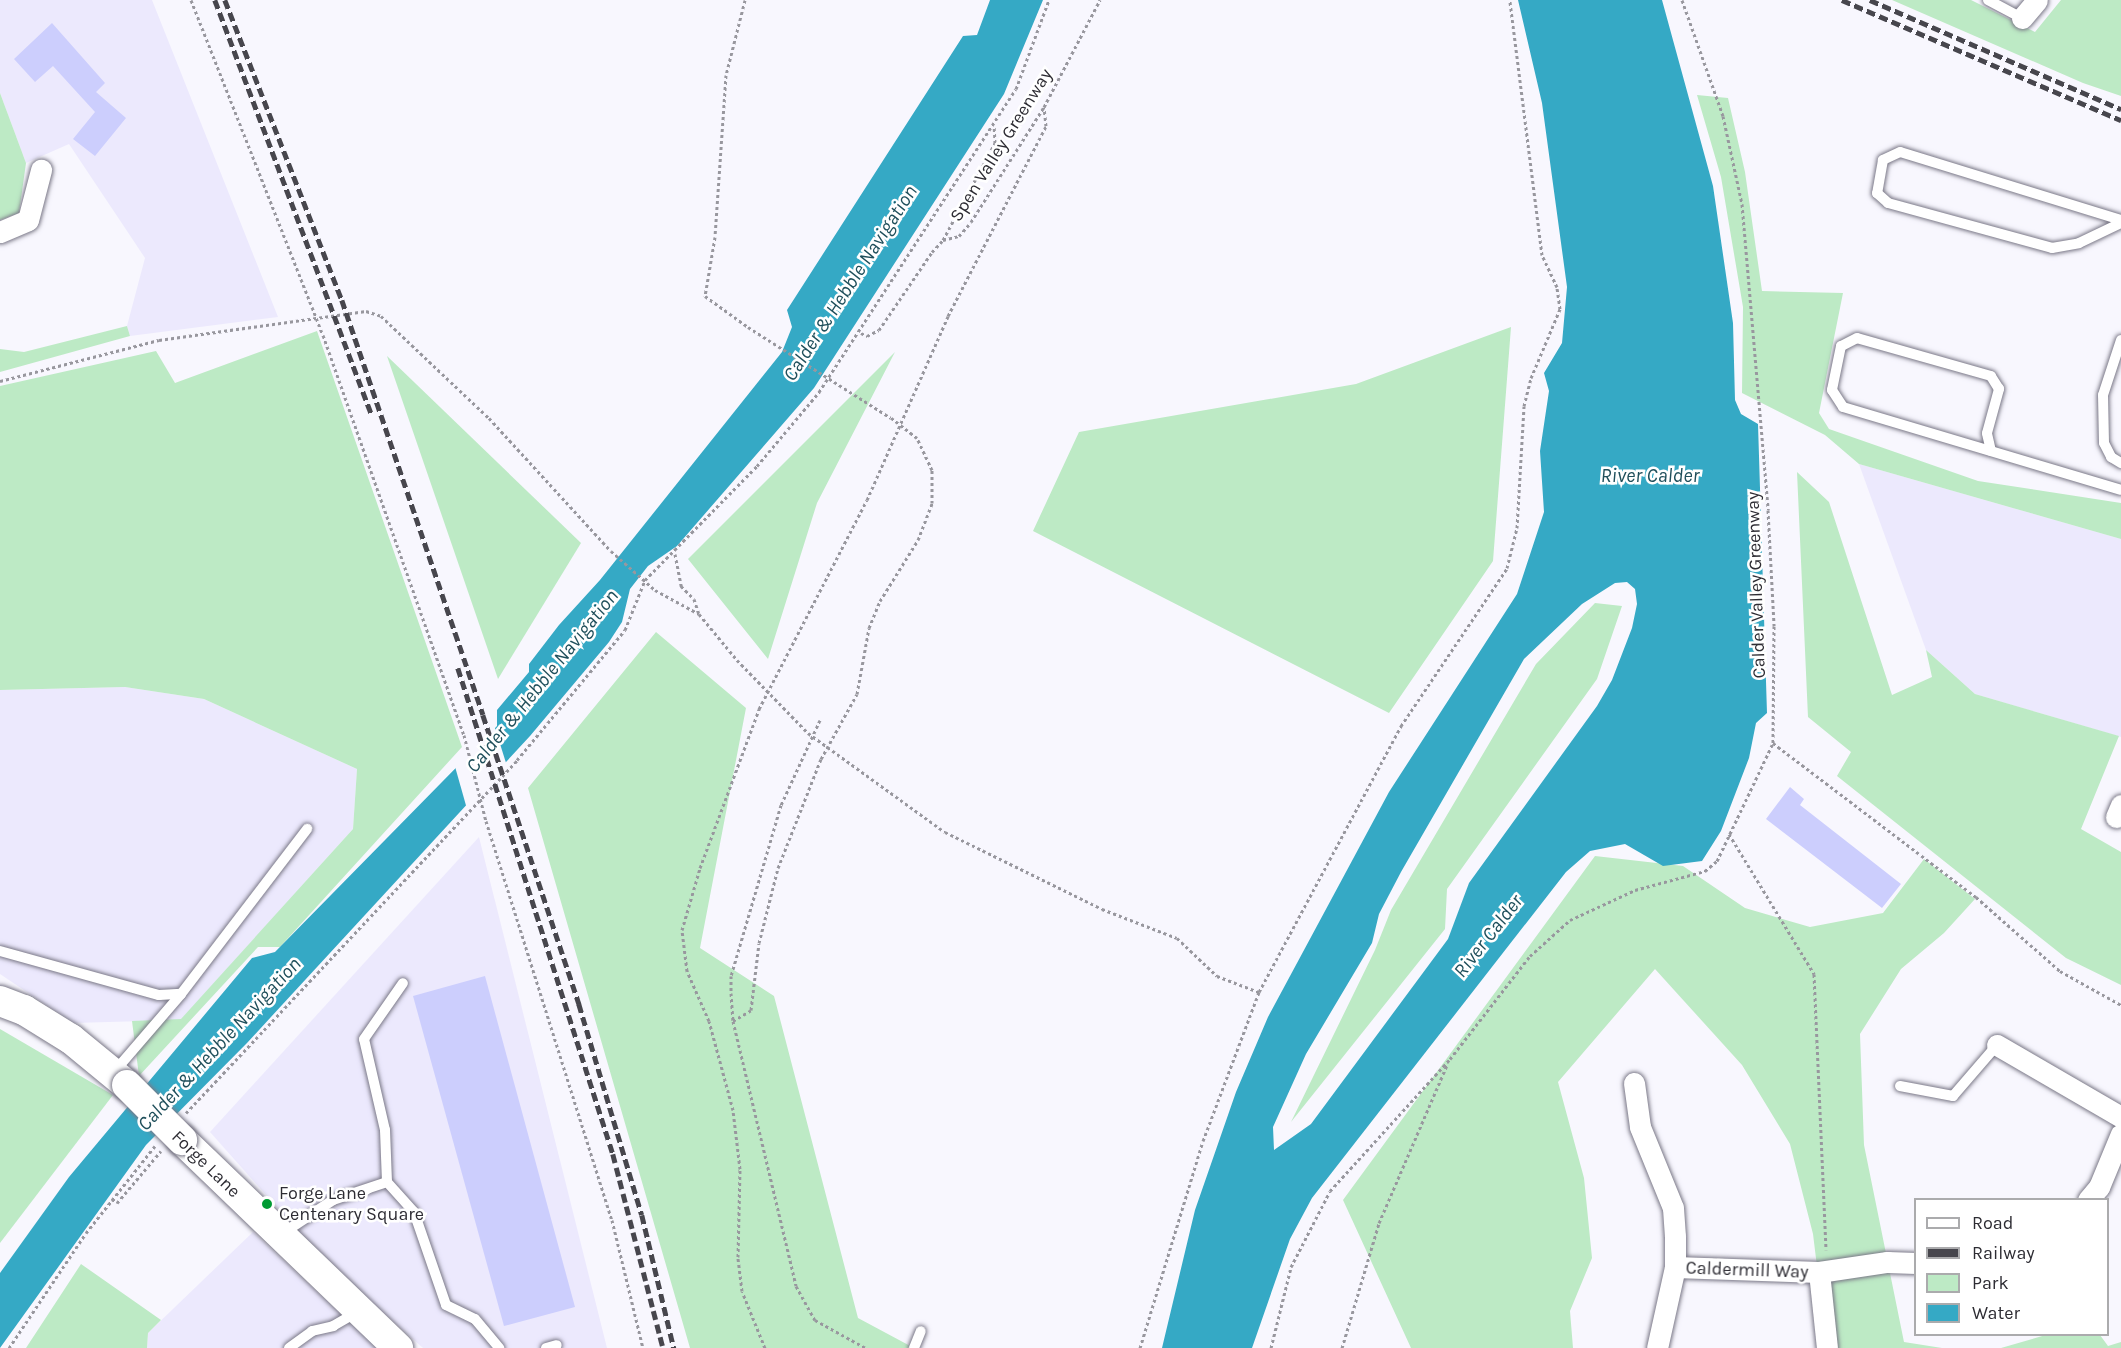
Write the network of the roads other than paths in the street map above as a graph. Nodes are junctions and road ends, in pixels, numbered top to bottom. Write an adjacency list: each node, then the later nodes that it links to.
1 (1988, 0): 3 (lane)
2 (2037, 0): 3 (street)
3 (2022, 18)
4 (41, 170): 6 (street)
5 (2121, 222): 5 (lane)
6 (0, 231)
7 (2121, 340): 9 (lane)
8 (1991, 450): 8 (lane); 10 (lane)
9 (2121, 463)
10 (2121, 490)
11 (307, 828): 14 (lane)
12 (0, 951): 14 (lane)
13 (402, 983): 22 (lane)
14 (181, 994): 17 (lane)
15 (0, 1001): 17 (street, Forge Lane)
16 (1996, 1045): 19 (lane); 20 (street)
17 (121, 1079): 24 (street, Forge Lane, bridge)
18 (1634, 1083): 26 (street)
19 (1900, 1086)
20 (2121, 1117)
21 (2121, 1134): 23 (street)
22 (387, 1182): 24 (lane); 32 (lane)
23 (2090, 1198)
24 (280, 1235): 28 (street, Forge Lane)
25 (1914, 1263): 27 (street, Caldermill Way)
26 (1675, 1266): 27 (street, Caldermill Way); 34 (street)
27 (1823, 1271): 35 (street, Caldermill Way)
28 (359, 1311): 30 (lane); 31 (street, Forge Lane)
29 (921, 1331): 33 (lane)
30 (289, 1348)
31 (398, 1348)
32 (499, 1348)
33 (914, 1348)
34 (1657, 1348)
35 (1827, 1348)

